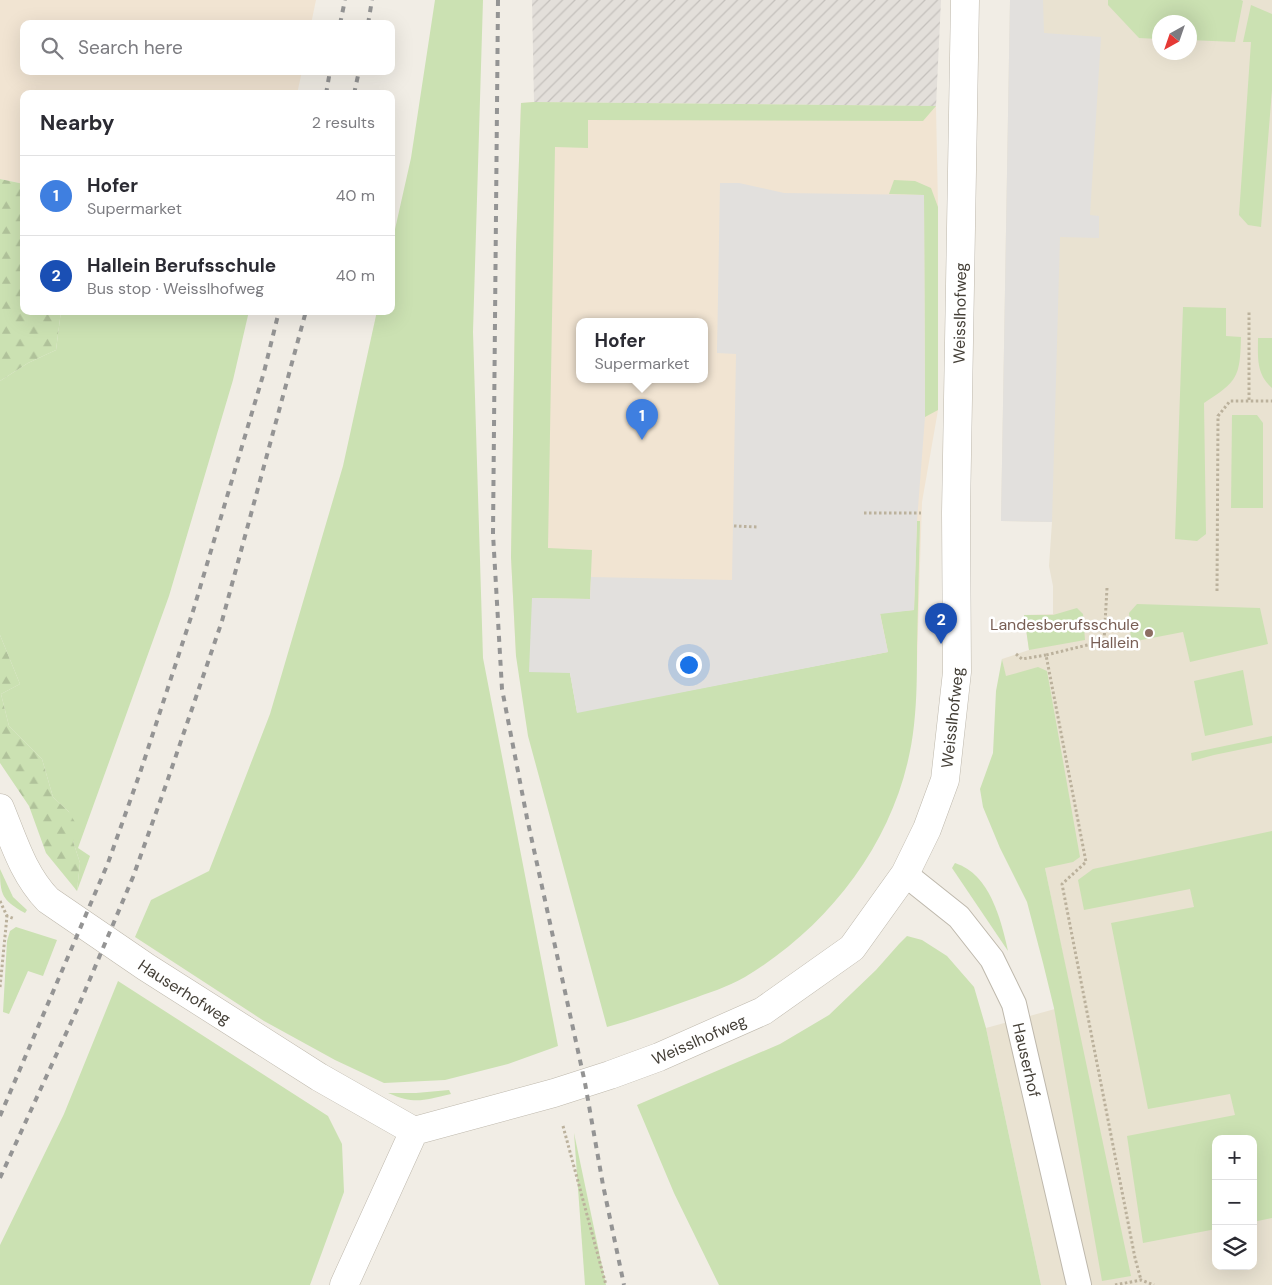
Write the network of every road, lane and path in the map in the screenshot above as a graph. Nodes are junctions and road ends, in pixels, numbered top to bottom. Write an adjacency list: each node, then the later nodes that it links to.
1 (964, 0): 14 (street, Weisslhofweg)
2 (1249, 310): 3 (path)
3 (1249, 400): 4 (path); 10 (path)
4 (1272, 401)
5 (864, 513): 6 (path)
6 (926, 513)
7 (734, 526): 8 (path)
8 (758, 527)
9 (1107, 588): 12 (path)
10 (1217, 591)
11 (1016, 654): 12 (path)
12 (1046, 655): 19 (path)
13 (0, 808): 18 (street, Hauserhofweg)
14 (905, 874): 17 (street, Weisslhofweg); 22 (lane, Hauserhof)
15 (0, 901): 16 (path)
16 (7, 916)
17 (554, 1093): 18 (street, Weisslhofweg); 21 (path)
18 (414, 1131): 20 (street)
19 (1141, 1280): 23 (path); 24 (path)
20 (344, 1285)
21 (606, 1285)
22 (1079, 1285)
23 (1115, 1285)
24 (1154, 1285)

